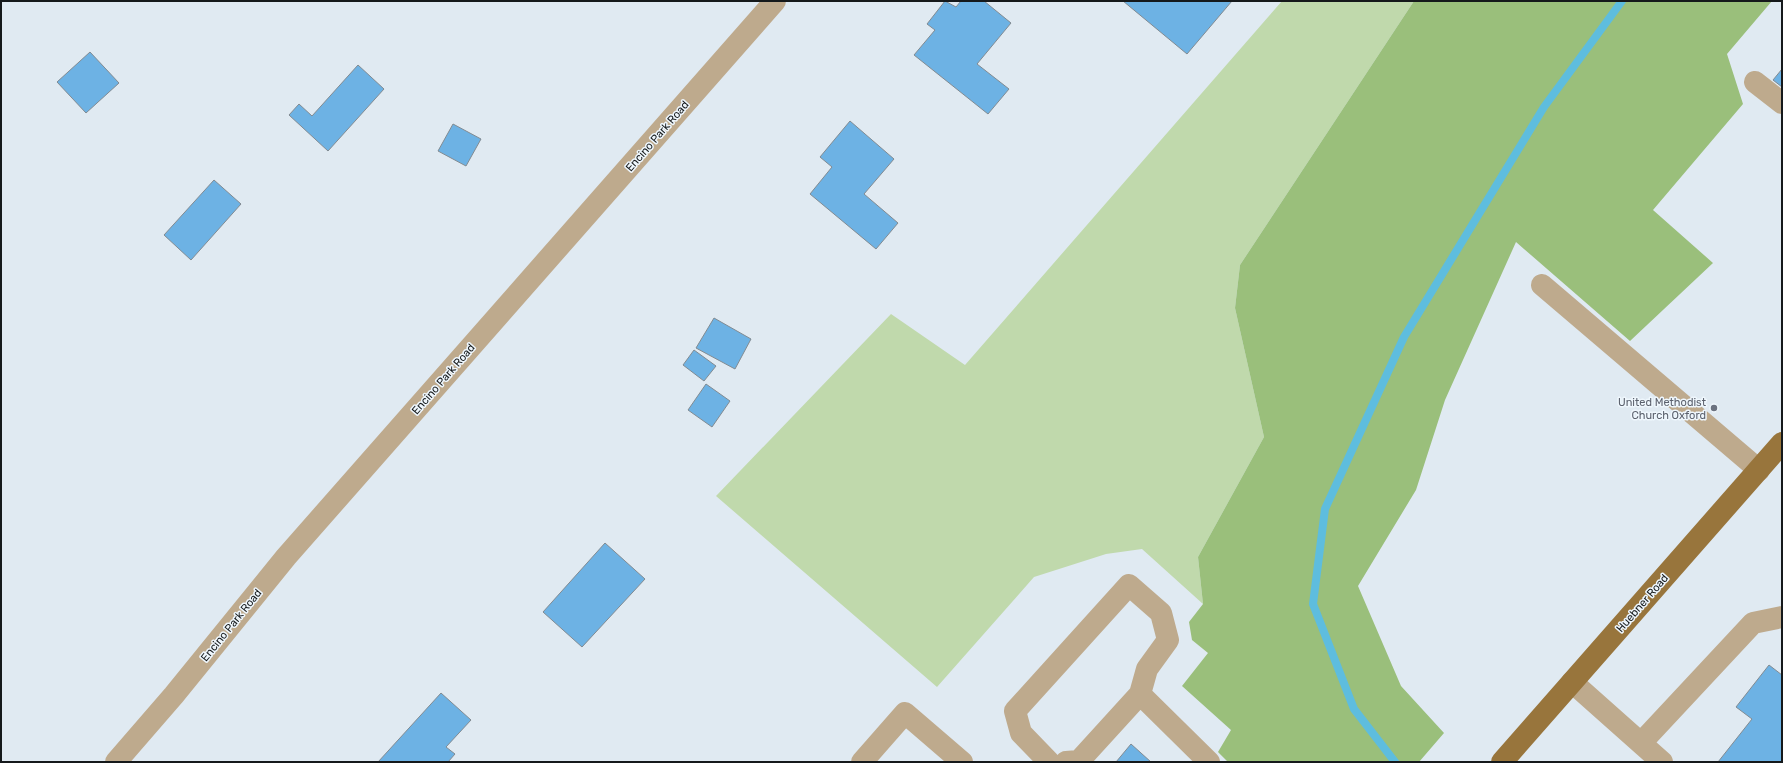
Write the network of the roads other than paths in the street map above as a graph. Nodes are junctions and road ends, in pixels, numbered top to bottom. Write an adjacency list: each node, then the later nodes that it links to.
1 (775, 1): 11 (street, Encino Park Road)
2 (1755, 82): 3 (street)
3 (1782, 104)
4 (1542, 285): 6 (street)
5 (1781, 451): 6 (main road, Huebner Road)
6 (1759, 470): 8 (main road, Huebner Road)
7 (1782, 617): 10 (street)
8 (1572, 682): 10 (street); 17 (main road, Huebner Road)
9 (1140, 694): 14 (street); 15 (street); 16 (street)
10 (1641, 744): 18 (street)
11 (116, 762)
12 (862, 762): 13 (street)
13 (962, 762)
14 (1049, 762)
15 (1066, 762)
16 (1209, 762)
17 (1502, 762)
18 (1662, 762)

